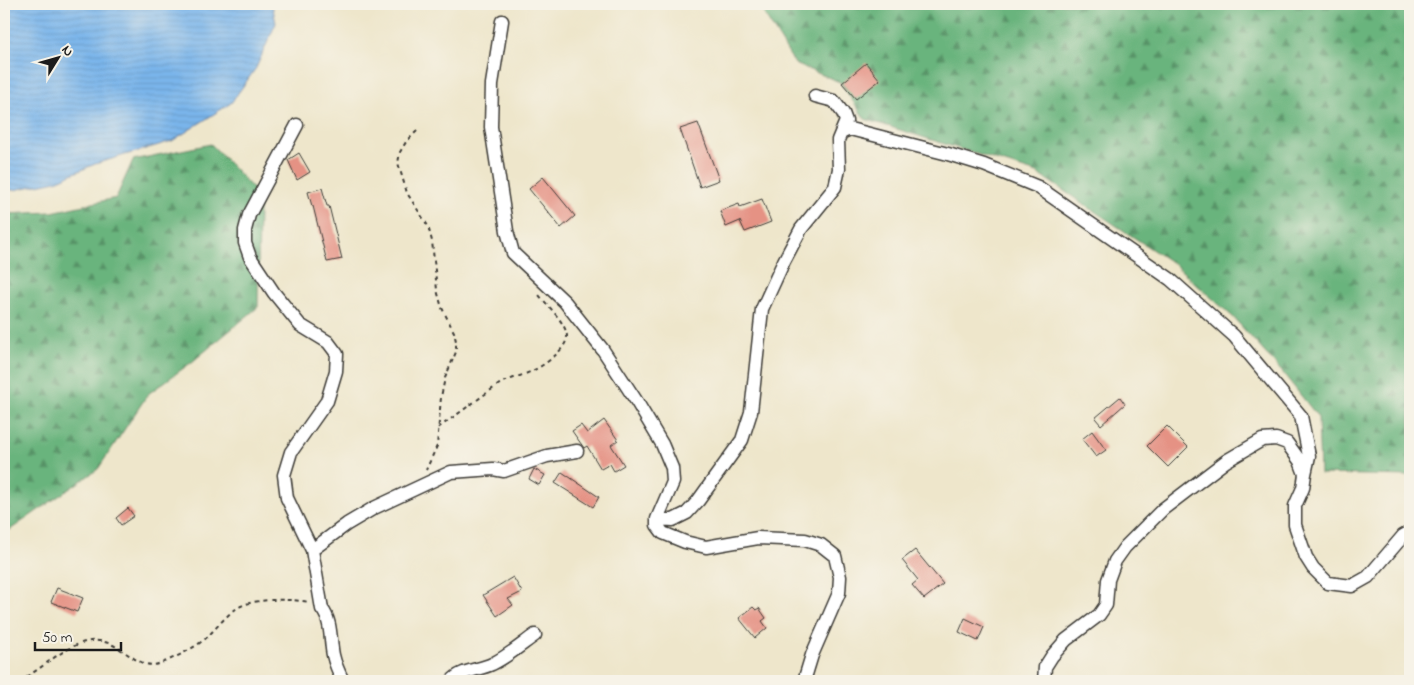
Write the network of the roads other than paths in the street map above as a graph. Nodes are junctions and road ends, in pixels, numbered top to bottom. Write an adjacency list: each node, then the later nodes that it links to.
1 (502, 22): 7 (street)
2 (815, 96): 4 (street)
3 (297, 125): 9 (street)
4 (843, 132): 6 (street); 7 (street)
5 (578, 451): 9 (street)
6 (1304, 474): 8 (street); 14 (street)
7 (657, 519): 13 (street)
8 (1410, 532)
9 (312, 550): 11 (street)
10 (535, 635): 12 (street)
11 (343, 681)
12 (452, 681)
13 (804, 681)
14 (1044, 681)

